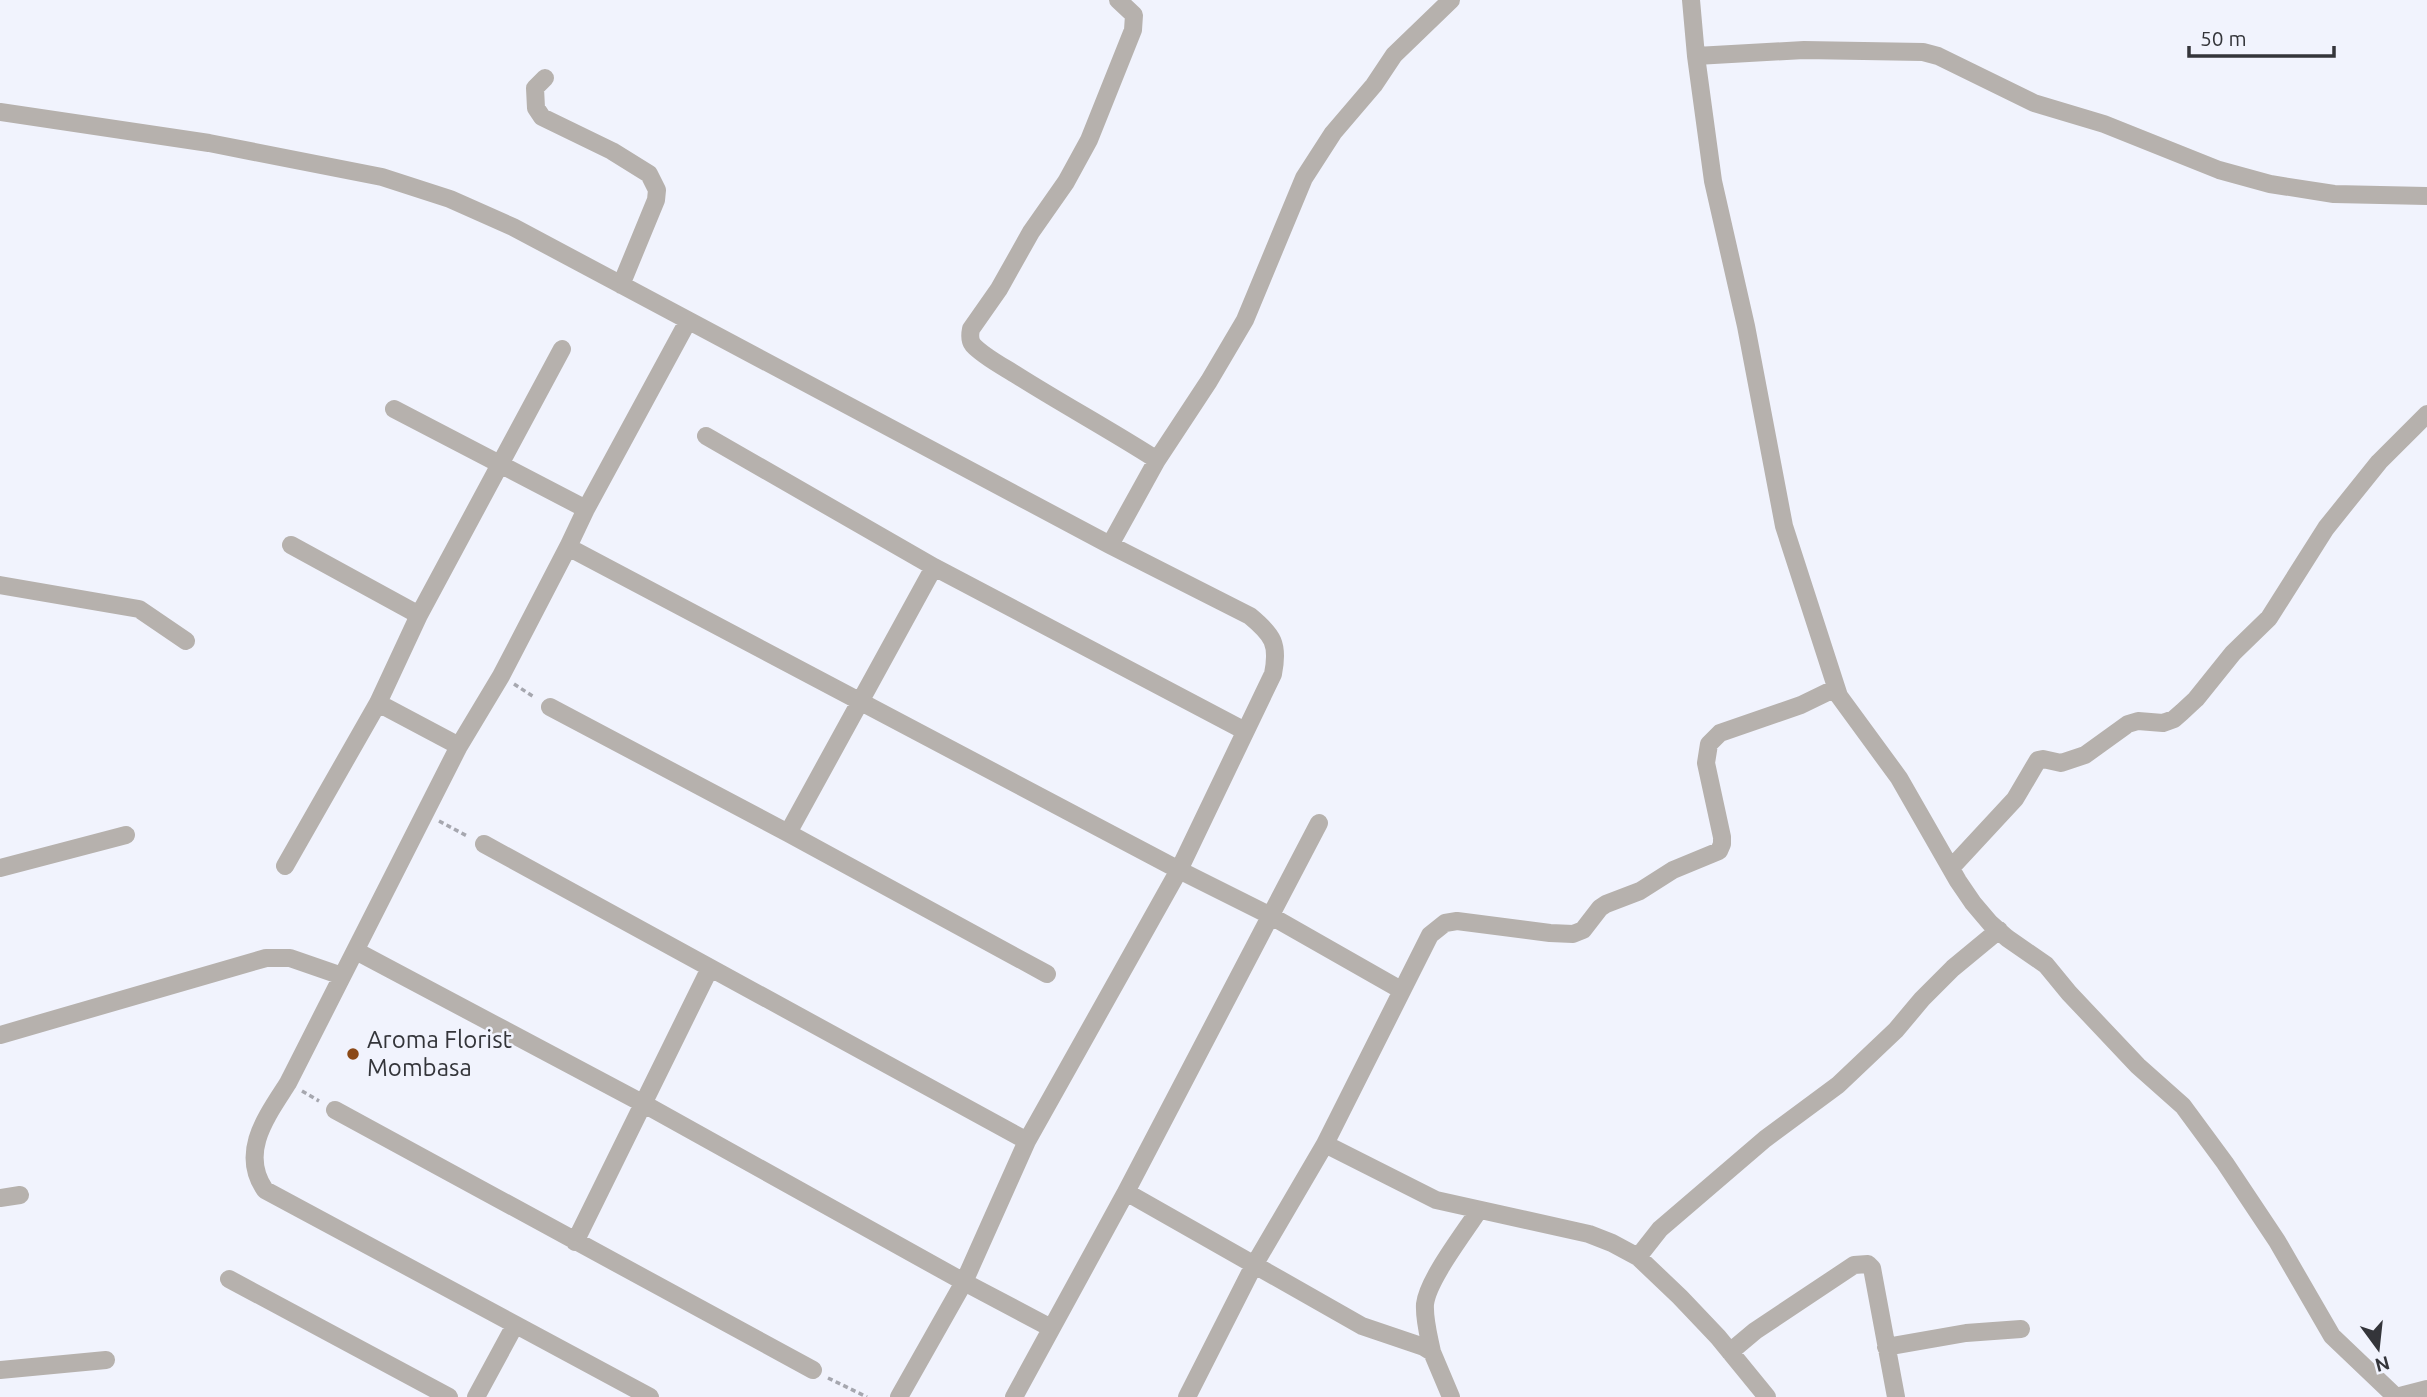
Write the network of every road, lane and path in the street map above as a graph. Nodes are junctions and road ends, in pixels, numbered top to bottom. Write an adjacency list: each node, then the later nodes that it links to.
1 (1118, 0): 14 (street)
2 (1451, 0): 14 (street)
3 (1691, 0): 4 (street)
4 (1696, 56): 7 (street); 25 (street)
5 (545, 78): 8 (street)
6 (0, 112): 8 (street)
7 (2427, 196)
8 (621, 285): 9 (street)
9 (688, 321): 16 (street); 18 (street)
10 (562, 349): 15 (street)
11 (394, 409): 15 (street)
12 (2427, 414): 38 (street)
13 (706, 436): 20 (street)
14 (1157, 460): 18 (street)
15 (499, 464): 16 (street); 22 (street)
16 (586, 509): 19 (street)
17 (291, 545): 22 (street)
18 (1110, 545): 29 (street)
19 (568, 547): 24 (street); 26 (street)
20 (934, 567): 26 (street); 29 (street)
21 (0, 585): 23 (street)
22 (419, 615): 27 (street)
23 (186, 641)
24 (501, 676): 28 (path); 30 (street)
25 (1836, 688): 38 (street); 46 (street)
26 (859, 701): 33 (street); 39 (street)
27 (378, 703): 30 (street); 36 (street)
28 (550, 707): 33 (street)
29 (1245, 731): 39 (street)
30 (458, 746): 31 (street)
31 (425, 813): 35 (path); 42 (street)
32 (1319, 823): 40 (street)
33 (788, 833): 44 (street)
34 (126, 835): 37 (street)
35 (484, 844): 43 (street)
36 (285, 866)
37 (0, 868)
38 (1951, 868): 41 (street)
39 (1179, 870): 40 (street); 51 (street)
40 (1271, 916): 46 (street); 53 (street)
41 (1998, 930): 58 (street); 82 (street)
42 (356, 951): 45 (street); 49 (street)
43 (710, 968): 49 (street); 51 (street)
44 (1047, 974)
45 (342, 976): 47 (street); 48 (street)
46 (1401, 990): 52 (street)
47 (0, 1035)
48 (288, 1083): 50 (path); 62 (street)
49 (644, 1104): 57 (street); 61 (street)
50 (335, 1110): 57 (street)
51 (1027, 1142): 61 (street)
52 (1325, 1144): 56 (street); 59 (street)
53 (1126, 1192): 59 (street); 63 (street)
54 (20, 1195): 55 (street)
55 (0, 1198)
56 (1479, 1210): 58 (street); 66 (street)
57 (575, 1242): 70 (street)
58 (1638, 1257): 67 (street)
59 (1253, 1267): 66 (street); 78 (street)
60 (229, 1279): 72 (street)
61 (964, 1282): 63 (street); 76 (street)
62 (515, 1325): 73 (street); 74 (street)
63 (1051, 1328): 77 (street)
64 (2021, 1329): 65 (street)
65 (1886, 1347): 67 (street); 81 (street)
66 (1432, 1352): 79 (street)
67 (1730, 1352): 80 (street)
68 (106, 1360): 69 (street)
69 (0, 1370)
70 (813, 1370): 75 (path)
71 (2427, 1389): 82 (street)
72 (449, 1397)
73 (475, 1397)
74 (650, 1397)
75 (867, 1397)
76 (899, 1397)
77 (1014, 1397)
78 (1187, 1397)
79 (1451, 1397)
80 (1767, 1397)
81 (1896, 1397)
82 (2396, 1397)

